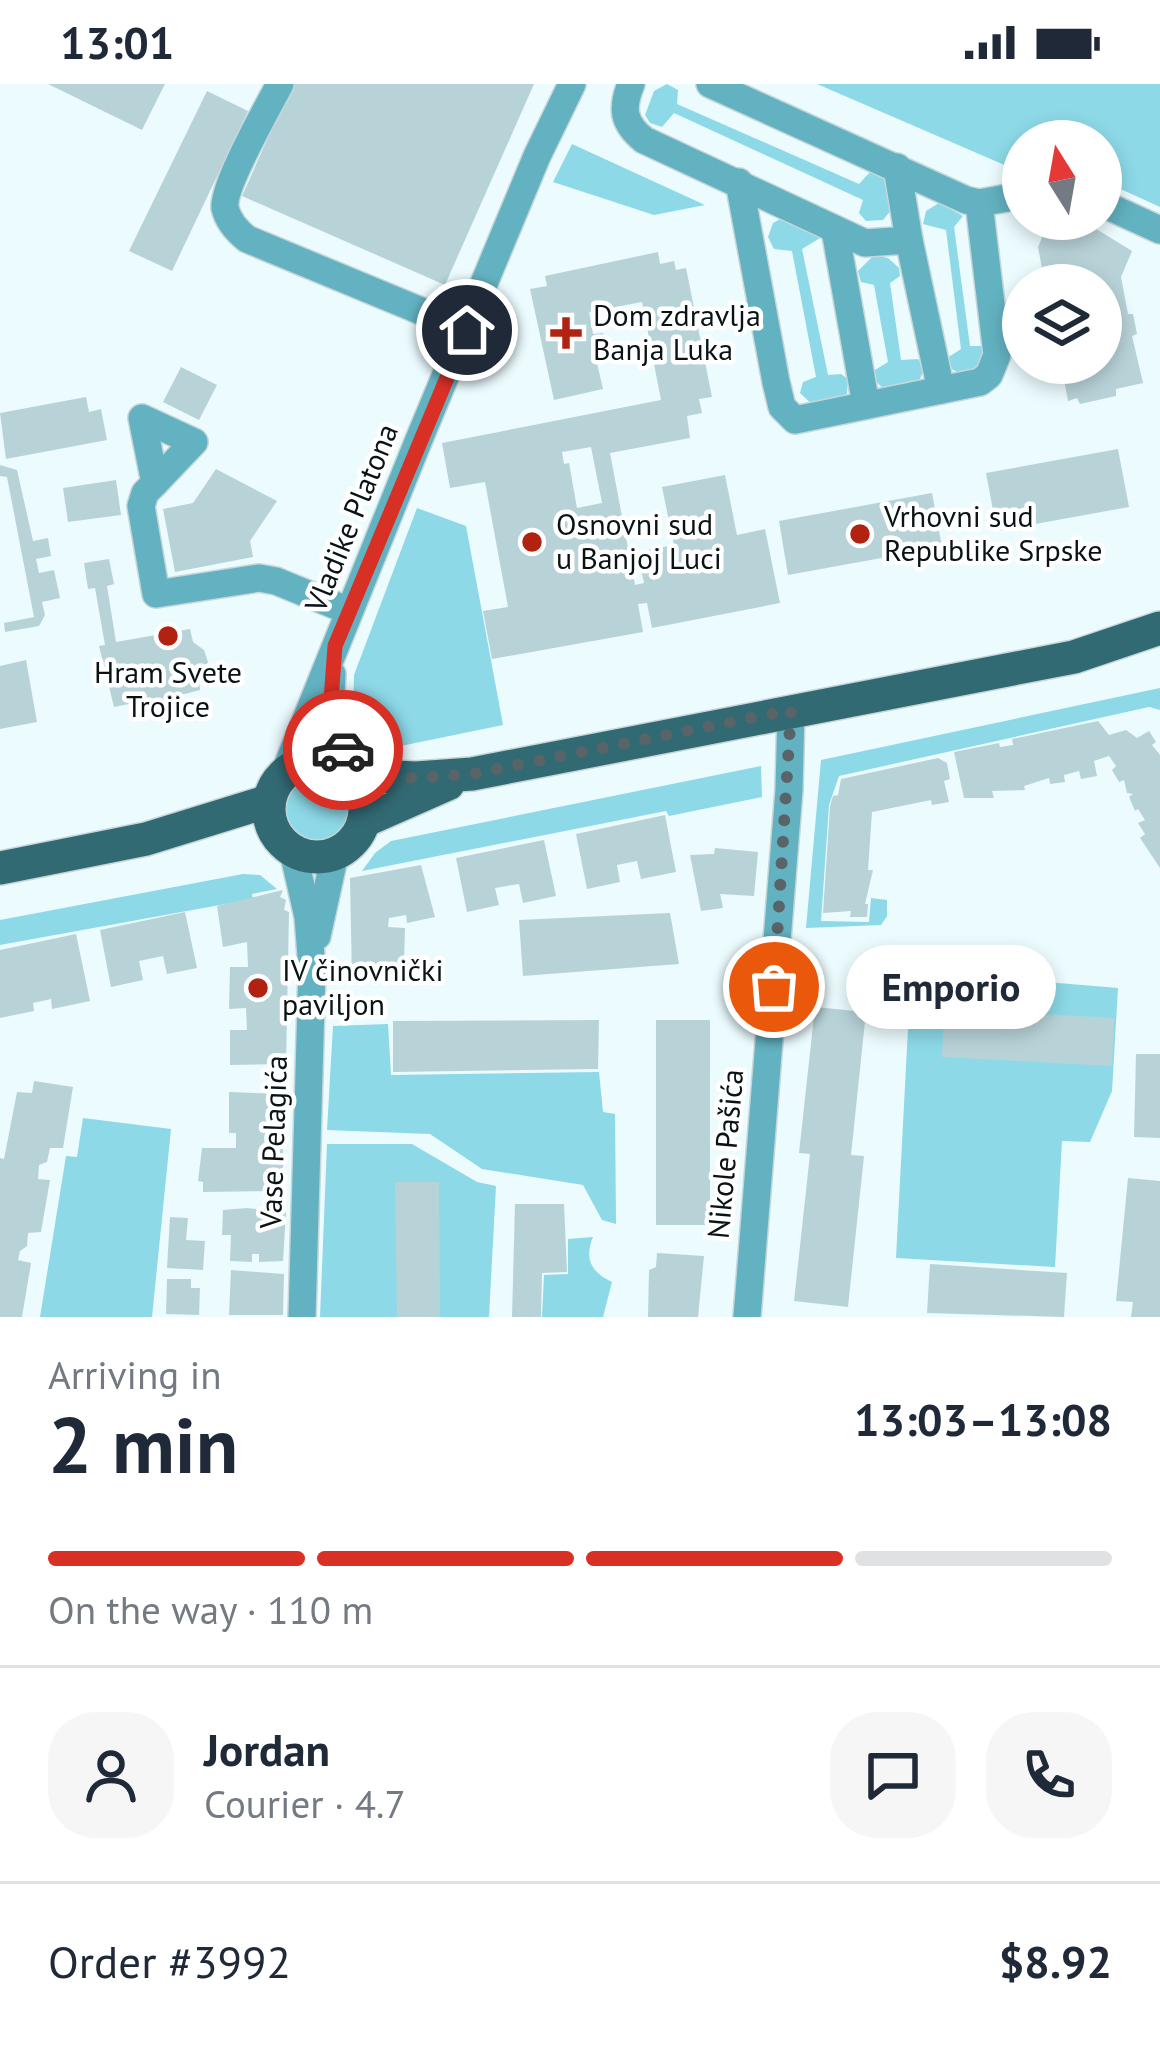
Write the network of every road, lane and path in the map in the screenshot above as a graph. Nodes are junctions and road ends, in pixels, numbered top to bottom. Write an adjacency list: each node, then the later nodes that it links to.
1 (280, 84): 13 (street)
2 (572, 84): 13 (street, Vladike Platona)
3 (631, 84): 6 (street)
4 (710, 84): 5 (street)
5 (897, 167): 8 (street); 12 (street)
6 (739, 182): 10 (street); 15 (street)
7 (1002, 199): 8 (street)
8 (979, 203): 14 (street)
9 (1122, 213): 11 (street)
10 (835, 230): 12 (street); 15 (street)
11 (1160, 230)
12 (909, 240): 14 (street)
13 (467, 330): 17 (street, Vladike Platona)
14 (941, 390): 15 (street)
15 (866, 404)
16 (155, 484): 17 (street)
17 (349, 611): 19 (street, Vladike Platona)
18 (1160, 628): 21 (main road)
19 (335, 646): 24 (street, Vladike Platona); 25 (street, Vladike Platona)
20 (1160, 652): 21 (main road)
21 (1074, 657): 22 (main road)
22 (791, 710): 23 (main road); 31 (street, Nikole Pašića)
23 (472, 774): 24 (main road); 26 (main road)
24 (351, 775): 25 (main road); 26 (main road)
25 (281, 815): 27 (main road); 28 (main road); 29 (street, Vase Pelagića)
26 (364, 821): 27 (main road)
27 (335, 854): 29 (street, Vase Pelagića)
28 (0, 868)
29 (312, 970): 30 (street, Vase Pelagića)
30 (302, 1317)
31 (747, 1317)

